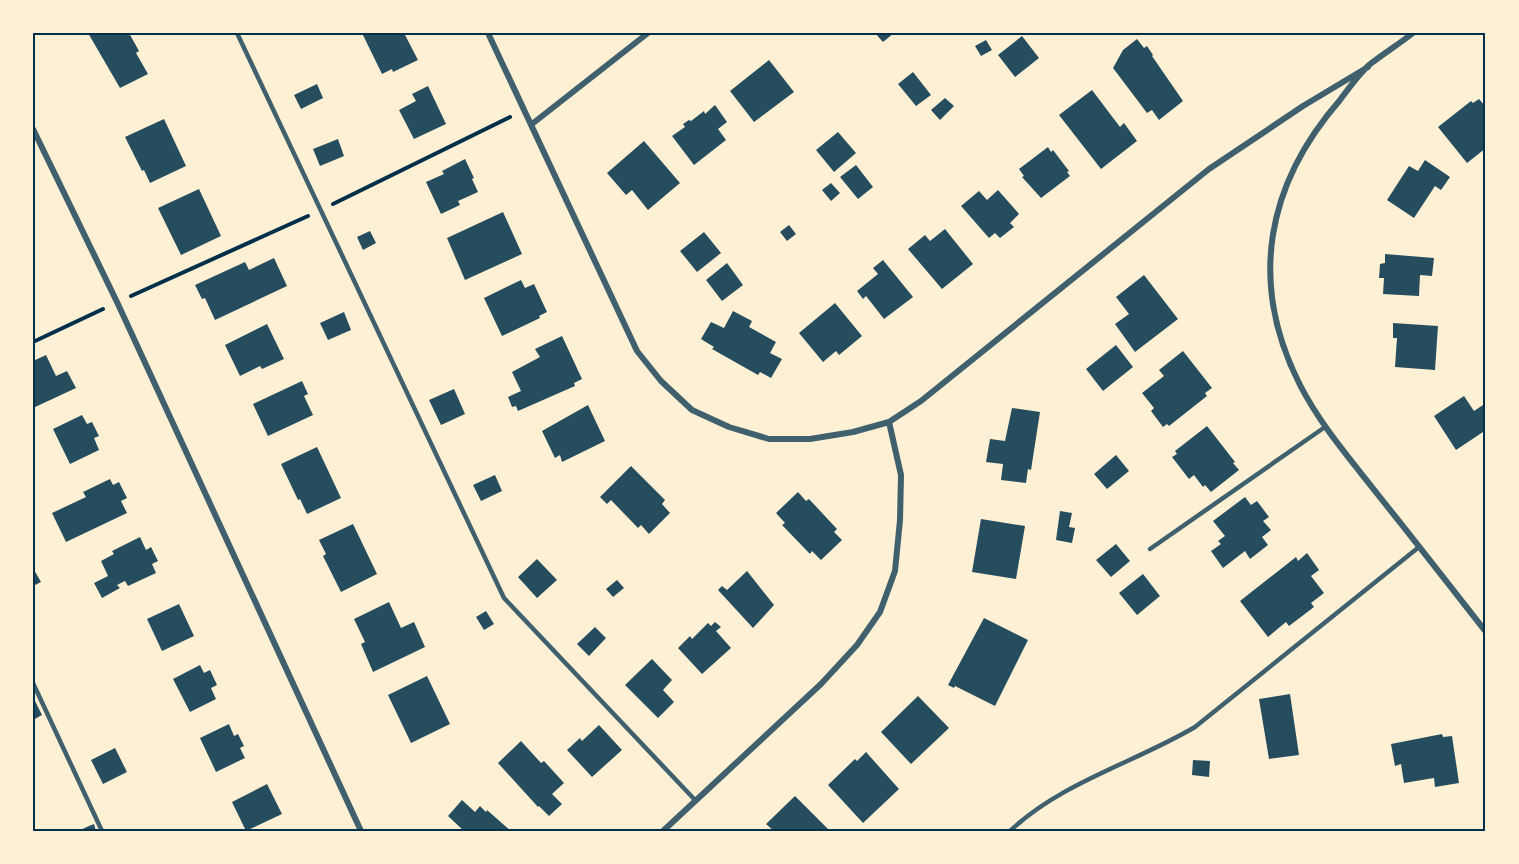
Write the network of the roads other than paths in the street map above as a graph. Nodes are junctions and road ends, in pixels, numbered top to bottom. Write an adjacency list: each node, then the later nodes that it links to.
1 (237, 33): 14 (lane)
2 (488, 33): 6 (street)
3 (648, 33): 6 (street)
4 (1413, 33): 5 (street)
5 (1368, 67): 8 (street); 9 (street)
6 (532, 124): 8 (street)
7 (33, 129): 16 (street)
8 (889, 422): 14 (street)
9 (1325, 427): 10 (street); 11 (lane)
10 (1419, 547): 12 (street); 18 (lane)
11 (1150, 549)
12 (1486, 632)
13 (33, 683): 15 (lane)
14 (695, 800): 17 (street)
15 (102, 831)
16 (361, 831)
17 (663, 831)
18 (1010, 831)

